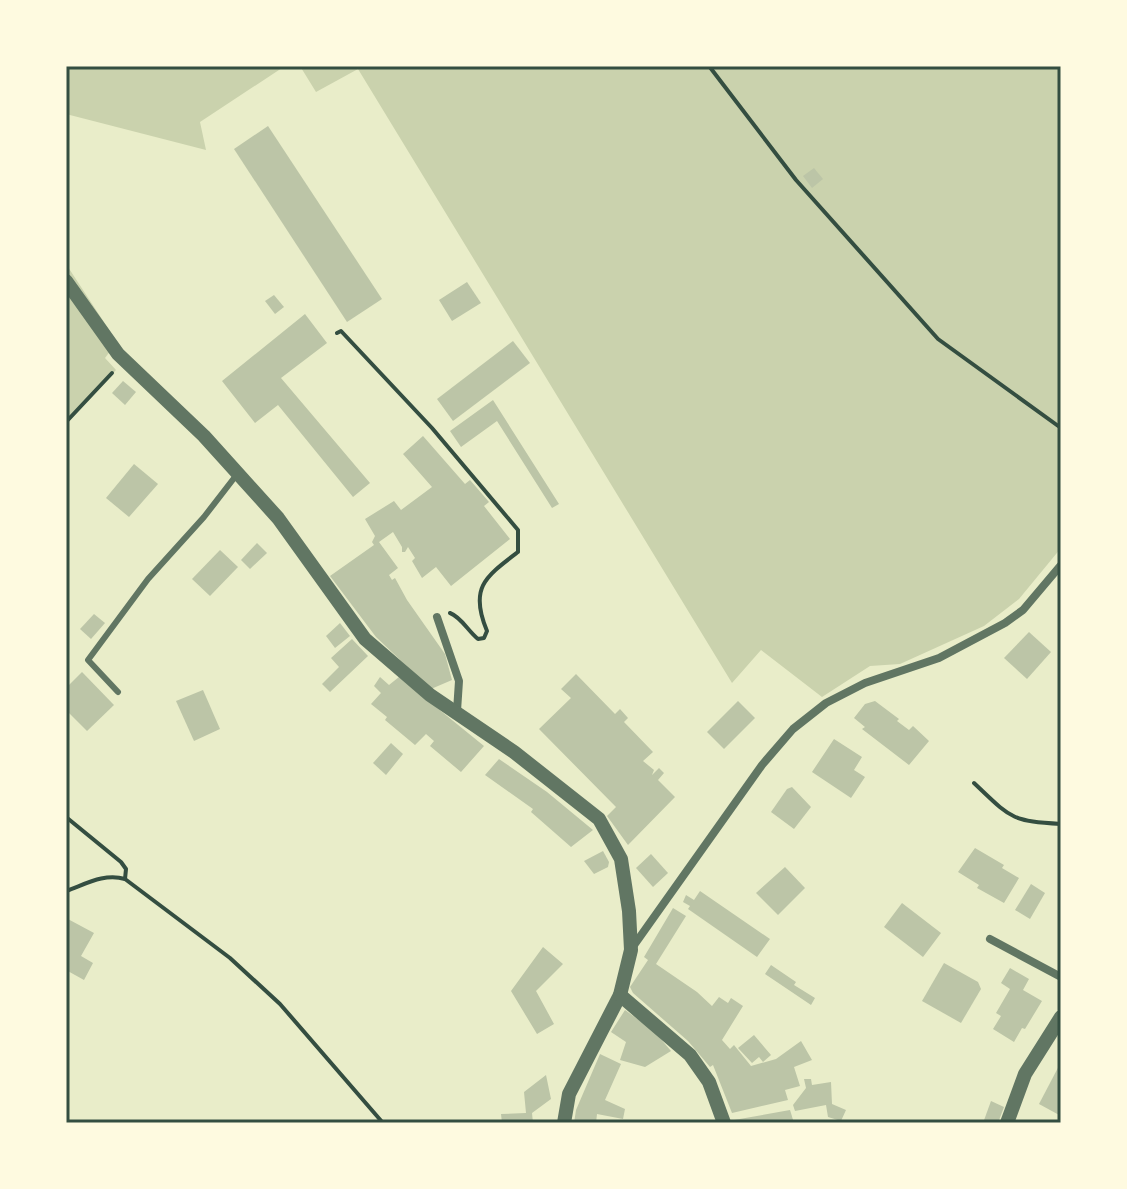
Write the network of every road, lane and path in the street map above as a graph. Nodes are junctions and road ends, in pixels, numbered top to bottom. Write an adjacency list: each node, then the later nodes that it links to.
1 (709, 66): 6 (path)
2 (66, 281): 4 (street)
3 (337, 333): 9 (path)
4 (125, 360): 5 (path); 7 (street)
5 (66, 422)
6 (1061, 427)
7 (238, 473): 10 (lane); 11 (street)
8 (1061, 565): 18 (street)
9 (437, 617): 11 (street)
10 (118, 692)
11 (457, 711): 18 (street)
12 (974, 783): 14 (path)
13 (66, 817): 15 (path)
14 (1061, 824)
15 (125, 879): 16 (path); 22 (path)
16 (66, 891)
17 (990, 939): 19 (street)
18 (631, 950): 20 (street)
19 (1061, 977)
20 (620, 995): 23 (street); 24 (street)
21 (1061, 1017): 25 (street)
22 (383, 1123)
23 (564, 1123)
24 (724, 1123)
25 (1007, 1123)

